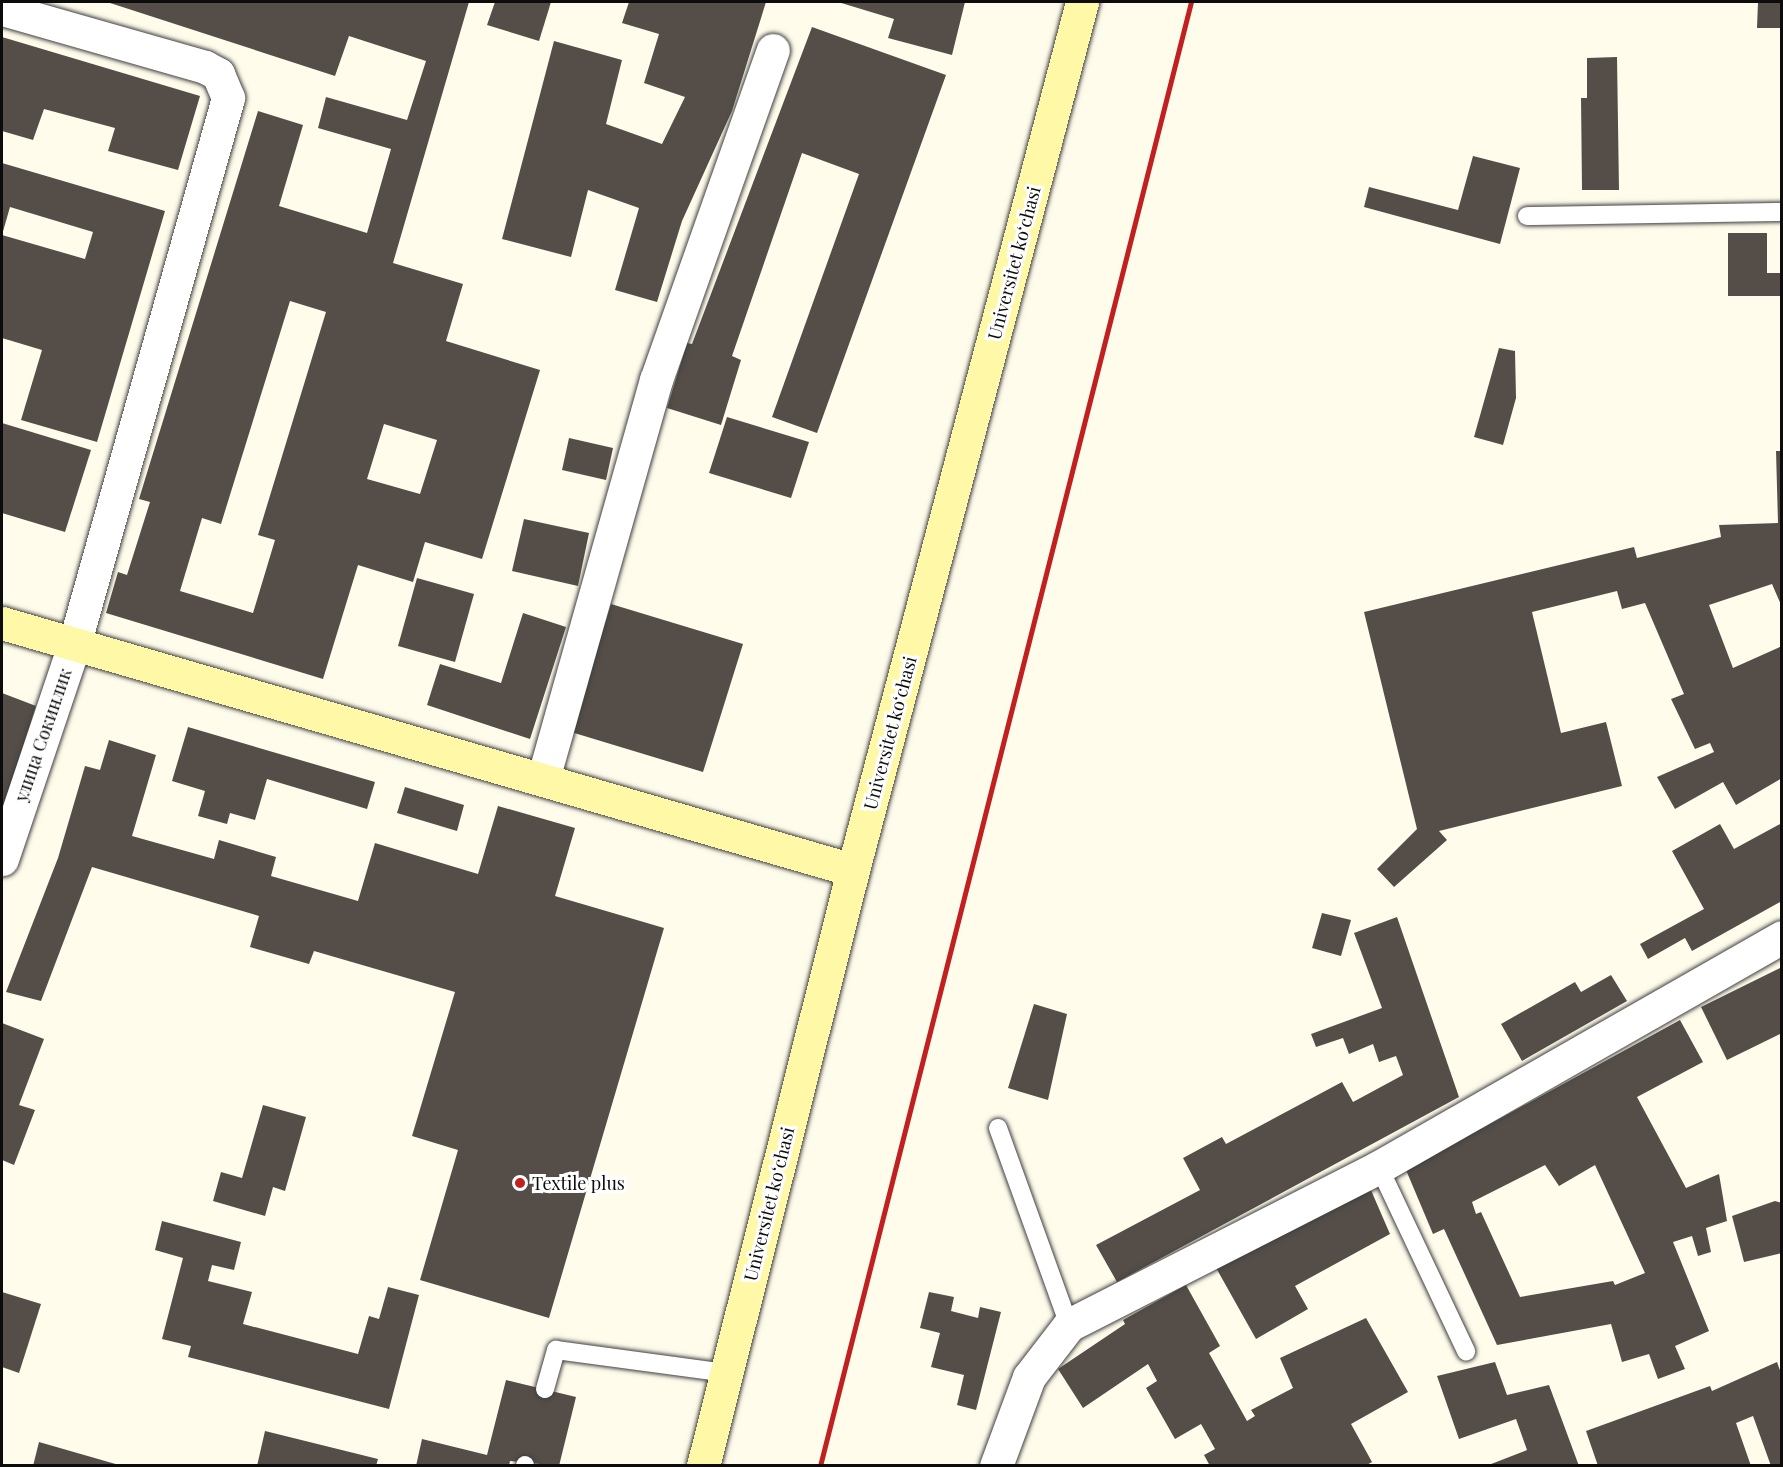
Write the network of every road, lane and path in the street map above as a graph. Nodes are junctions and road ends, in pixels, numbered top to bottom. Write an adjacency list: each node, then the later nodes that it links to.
1 (1083, 2): 11 (main road, Universitet kо‘chasi)
2 (2, 9): 3 (street, улица Сокинлик)
3 (46, 12): 8 (street, улица Сокинлик)
4 (773, 50): 9 (street)
5 (1782, 212): 6 (lane)
6 (1527, 216)
7 (2, 623): 8 (main road)
8 (74, 645): 9 (main road); 10 (street, улица Сокинлик)
9 (543, 779): 11 (main road)
10 (2, 859)
11 (854, 870): 17 (main road, Universitet kо‘chasi)
12 (1782, 937): 14 (street)
13 (998, 1128): 15 (lane)
14 (1379, 1167): 15 (street); 16 (lane)
15 (1069, 1325): 20 (street)
16 (1466, 1351)
17 (727, 1373): 18 (lane); 19 (main road, Universitet kо‘chasi)
18 (545, 1389)
19 (703, 1466)
20 (996, 1466)

